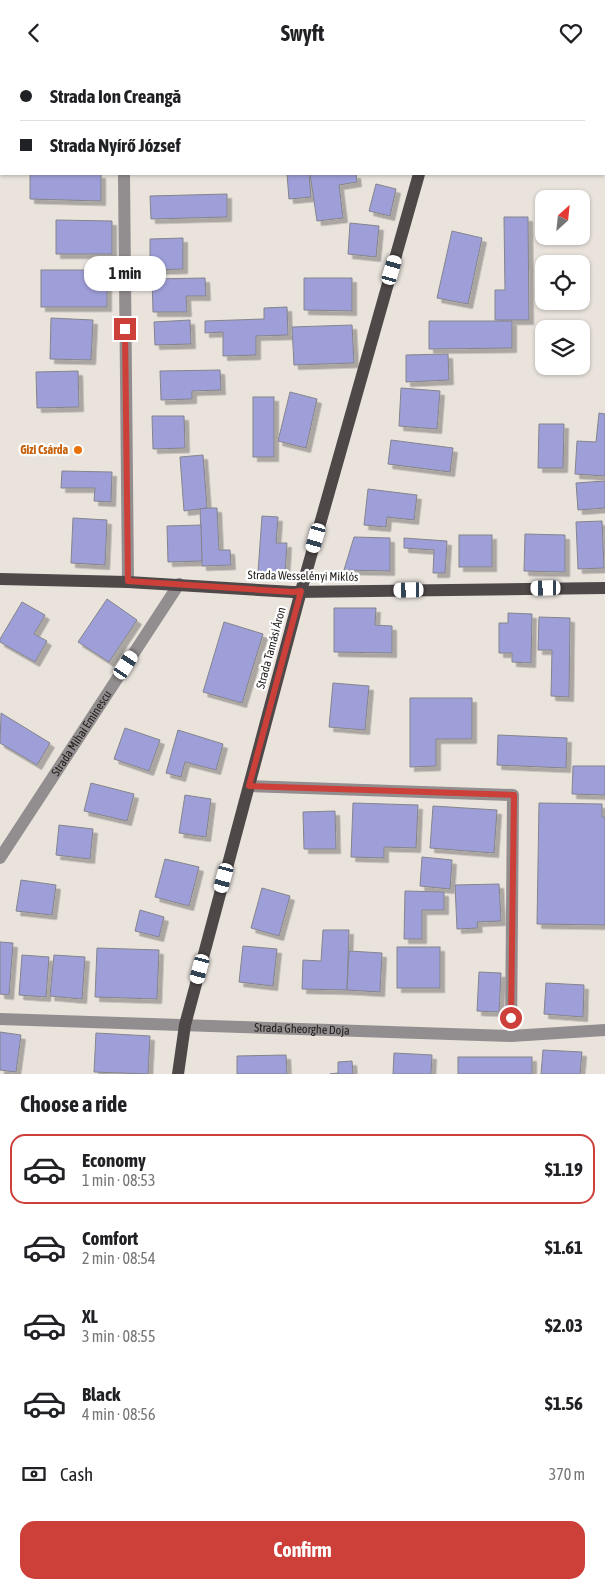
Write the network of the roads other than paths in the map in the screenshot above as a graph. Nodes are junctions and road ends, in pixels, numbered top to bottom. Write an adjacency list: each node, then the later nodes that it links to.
1 (124, 175): 4 (street)
2 (419, 175): 7 (main road, Strada Tamási Áron)
3 (0, 579): 4 (main road, Strada Wesselényi Miklós)
4 (128, 581): 5 (main road, Strada Wesselényi Miklós)
5 (179, 584): 7 (main road, Strada Wesselényi Miklós); 9 (street, Strada Mihai Eminescu)
6 (605, 588): 7 (main road, Strada Wesselényi Miklós)
7 (301, 591): 8 (main road, Strada Tamási Áron)
8 (249, 786): 11 (main road, Strada Tamási Áron); 13 (street)
9 (0, 858)
10 (0, 1019): 11 (street, Strada Gheorghe Doja)
11 (185, 1025): 13 (street, Strada Gheorghe Doja); 14 (main road, Strada Tamási Áron)
12 (605, 1030): 13 (street, Strada Gheorghe Doja)
13 (511, 1036)
14 (178, 1074)

